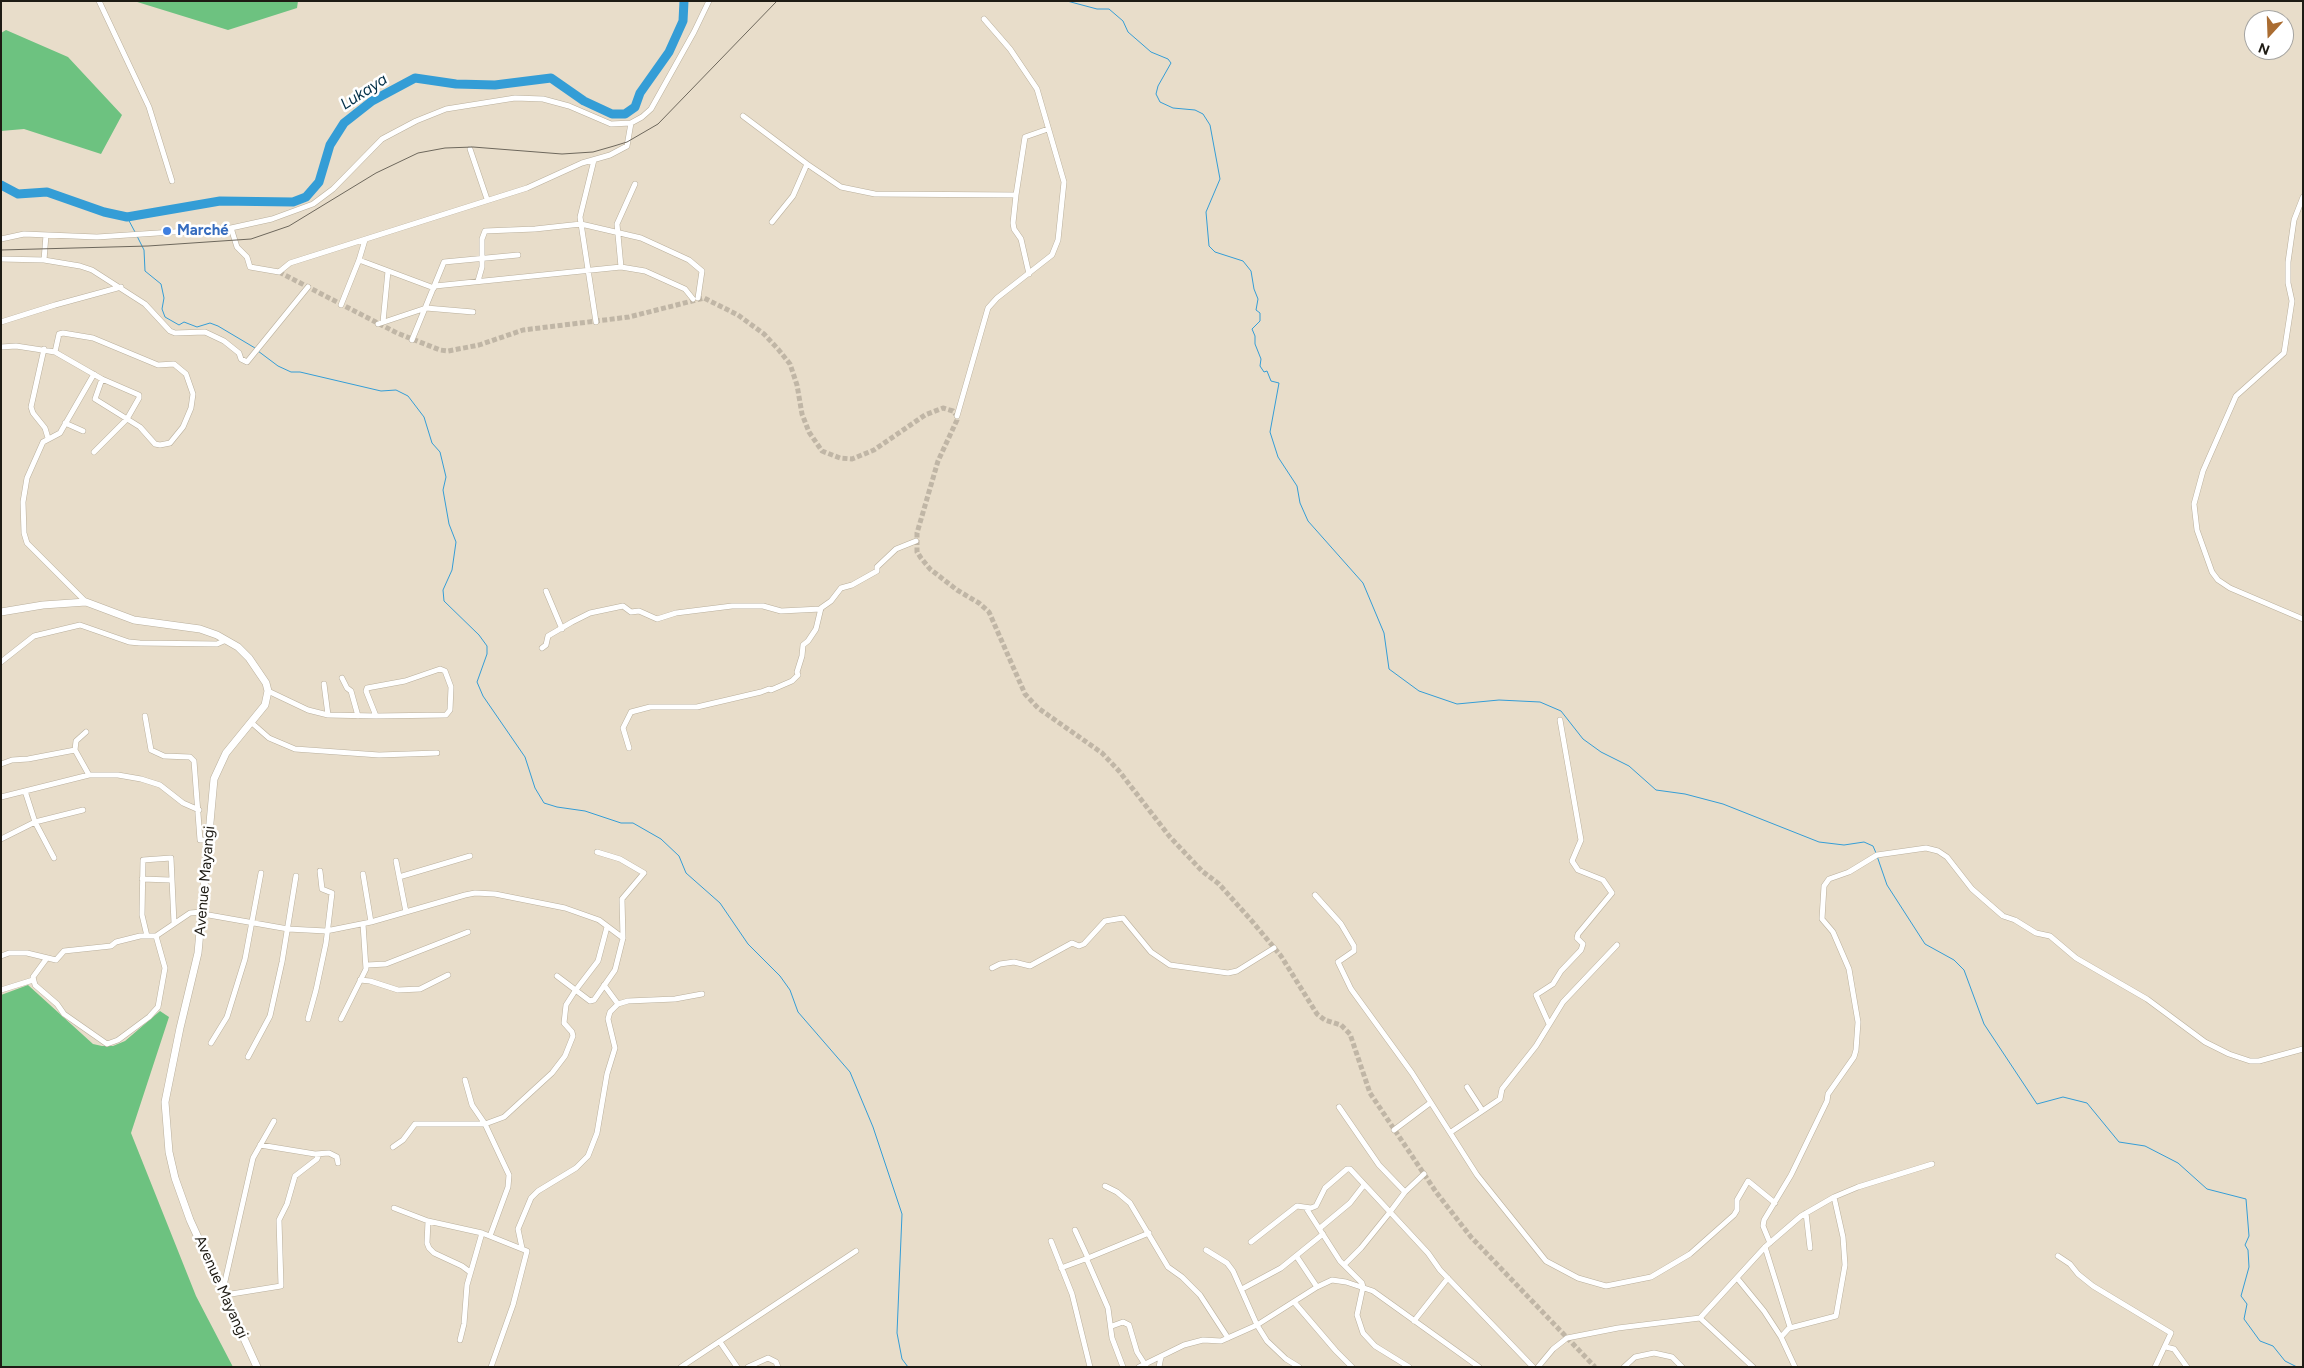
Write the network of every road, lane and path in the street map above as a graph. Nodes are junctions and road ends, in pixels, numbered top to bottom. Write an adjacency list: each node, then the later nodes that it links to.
1 (99, 1): 10 (street)
2 (709, 1): 5 (street)
3 (984, 19): 6 (street)
4 (743, 116): 9 (street)
5 (631, 123): 8 (street); 17 (street)
6 (1048, 129): 12 (street); 30 (street)
7 (470, 149): 14 (street)
8 (594, 160): 14 (street); 16 (street)
9 (807, 164): 12 (street); 15 (street)
10 (172, 181)
11 (635, 184): 18 (street)
12 (1016, 195): 30 (street)
13 (2303, 197): 57 (street)
14 (487, 199): 21 (street)
15 (772, 222)
16 (581, 224): 18 (street); 23 (street); 28 (street)
17 (231, 228): 19 (street); 21 (street)
18 (617, 232): 27 (street); 27 (street)
19 (46, 234): 20 (street); 25 (street)
20 (1, 239)
21 (365, 240): 26 (street)
22 (518, 255): 23 (street)
23 (482, 258): 31 (street); 34 (street)
24 (1, 259): 25 (street)
25 (44, 260): 32 (street)
26 (360, 260): 29 (street); 35 (street)
27 (621, 267): 28 (street)
28 (589, 270): 31 (street); 39 (street)
29 (388, 271): 34 (street); 36 (street)
30 (1029, 274): 46 (street)
31 (478, 281): 34 (street)
32 (121, 287): 33 (street); 38 (street)
33 (308, 287)
34 (434, 287): 36 (street)
35 (341, 305)
36 (426, 308): 37 (street); 40 (street)
37 (472, 312)
38 (1, 322)
39 (596, 322)
40 (412, 340)
41 (1, 347): 42 (street)
42 (44, 350): 43 (street); 50 (street)
43 (55, 352): 44 (street); 47 (street)
44 (94, 374): 45 (street); 48 (street)
45 (102, 379): 47 (street); 47 (street)
46 (957, 416)
47 (127, 419): 51 (street)
48 (65, 423): 49 (street); 50 (street)
49 (83, 431)
50 (48, 438): 54 (street)
51 (94, 452)
52 (916, 540): 55 (street)
53 (546, 591): 58 (street)
54 (86, 602): 56 (street); 59 (street)
55 (821, 609): 58 (street); 72 (street)
56 (1, 612)
57 (2303, 619)
58 (562, 630): 60 (street)
59 (226, 640): 61 (street); 64 (street)
60 (542, 648)
61 (1, 662)
62 (342, 678): 67 (street)
63 (324, 684): 65 (street)
64 (268, 691): 65 (street); 70 (street, Avenue Mayangi)
65 (328, 715): 67 (street)
66 (145, 716): 80 (street)
67 (358, 716): 68 (street)
68 (376, 716): 68 (street)
69 (1560, 720): 126 (street)
70 (252, 724): 74 (street); 83 (street, Avenue Mayangi)
71 (86, 732): 73 (street)
72 (629, 748)
73 (75, 750): 75 (street); 76 (street)
74 (436, 753)
75 (1, 764)
76 (89, 776): 77 (street); 80 (street)
77 (25, 791): 78 (street); 81 (street)
78 (1, 797)
79 (83, 810): 81 (street)
80 (199, 810): 83 (street)
81 (35, 822): 82 (street); 86 (street)
82 (1, 839)
83 (209, 840): 97 (street, Avenue Mayangi)
84 (597, 852): 108 (street)
85 (470, 856): 92 (street)
86 (54, 858)
87 (396, 861): 92 (street)
88 (320, 871): 104 (street)
89 (261, 872): 98 (street)
90 (363, 874): 99 (street)
91 (296, 876): 103 (street)
92 (399, 877): 96 (street)
93 (142, 879): 94 (street); 94 (street); 106 (street)
94 (170, 880): 100 (street)
95 (1315, 895): 132 (street)
96 (406, 912): 99 (street); 102 (street)
97 (202, 913): 98 (street); 100 (street); 179 (street, Avenue Mayangi)
98 (251, 921): 103 (street); 127 (street)
99 (371, 922): 101 (street)
100 (174, 923): 107 (street)
101 (363, 924): 104 (street); 113 (street)
102 (607, 927): 108 (street); 121 (street)
103 (288, 929): 104 (street); 129 (street)
104 (326, 931): 124 (street)
105 (468, 932): 113 (street)
106 (147, 936): 107 (street); 112 (street)
107 (156, 936): 117 (street)
108 (623, 938): 119 (street)
109 (1617, 945): 126 (street)
110 (1274, 948): 114 (street)
111 (1, 956): 112 (street)
112 (47, 958): 117 (street)
113 (367, 965): 118 (street)
114 (992, 968)
115 (448, 975): 118 (street)
116 (557, 976): 121 (street)
117 (33, 980): 120 (street)
118 (360, 980): 125 (street)
119 (604, 985): 121 (street); 123 (street)
120 (1, 990)
121 (574, 991): 136 (street)
122 (702, 994): 123 (street)
123 (618, 1004): 164 (street)
124 (308, 1019)
125 (341, 1019)
126 (1549, 1024): 134 (street)
127 (211, 1043)
128 (2303, 1048): 149 (street)
129 (248, 1057)
130 (465, 1080): 136 (street)
131 (1467, 1087): 134 (street)
132 (1430, 1103): 137 (street); 138 (street)
133 (1338, 1107): 147 (street)
134 (1482, 1110): 138 (street)
135 (274, 1121): 139 (street)
136 (484, 1124): 140 (street); 159 (street)
137 (1394, 1130)
138 (1451, 1132): 149 (street)
139 (260, 1145): 141 (street); 179 (street)
140 (393, 1147)
141 (319, 1154): 142 (street); 179 (street)
142 (338, 1162)
143 (1932, 1164): 148 (street)
144 (1424, 1174): 147 (street)
145 (1364, 1185): 151 (street); 152 (street); 156 (street)
146 (1105, 1186): 157 (street)
147 (1405, 1192): 152 (street)
148 (1834, 1197): 153 (street); 185 (street)
149 (1776, 1203): 162 (street)
150 (394, 1208): 154 (street)
151 (1306, 1208): 156 (street); 161 (street)
152 (1390, 1212): 171 (street); 174 (street)
153 (1806, 1213): 162 (street); 165 (street)
154 (428, 1221): 158 (street); 173 (street)
155 (1075, 1230): 170 (street)
156 (1322, 1231): 169 (street); 171 (street)
157 (1149, 1233): 170 (street); 187 (street)
158 (482, 1234): 159 (street); 173 (street)
159 (490, 1236): 164 (street)
160 (1051, 1241): 172 (street)
161 (1251, 1242)
162 (1770, 1243): 163 (street)
163 (1765, 1247): 175 (street); 185 (street)
164 (522, 1248): 192 (street)
165 (1810, 1248)
166 (1206, 1250): 178 (street)
167 (856, 1251): 189 (street)
168 (2058, 1256): 190 (street)
169 (1297, 1257): 176 (street); 178 (street)
170 (1088, 1258): 172 (street); 184 (street)
171 (1344, 1266): 177 (street)
172 (1062, 1268): 199 (street)
173 (470, 1272): 188 (street)
174 (1448, 1278): 182 (street); 206 (street)
175 (1737, 1278): 181 (street); 186 (street)
176 (1317, 1286): 177 (street); 180 (street)
177 (1363, 1288): 182 (street); 204 (street)
178 (1242, 1289): 183 (street)
179 (224, 1292): 195 (street, Avenue Mayangi)
180 (1294, 1302): 183 (street); 203 (street)
181 (1700, 1318): 207 (street); 210 (street)
182 (1414, 1321): 205 (street)
183 (1257, 1325): 187 (street); 202 (street)
184 (1112, 1326): 194 (street); 200 (street)
185 (1790, 1328): 186 (street)
186 (1782, 1337): 211 (street)
187 (1228, 1338): 191 (street)
188 (460, 1340)
189 (720, 1342): 196 (street); 197 (street)
190 (2166, 1347): 212 (street); 213 (street)
191 (1161, 1357): 194 (street); 201 (street)
192 (494, 1366)
193 (751, 1366): 198 (street)
194 (1143, 1366)
195 (257, 1367)
196 (681, 1367)
197 (737, 1367)
198 (778, 1367)
199 (1090, 1367)
200 (1123, 1367)
201 (1159, 1367)
202 (1299, 1367)
203 (1352, 1367)
204 (1410, 1367)
205 (1479, 1367)
206 (1533, 1367)
207 (1538, 1367)
208 (1624, 1367): 209 (street)
209 (1682, 1367)
210 (1753, 1367)
211 (1795, 1367)
212 (2155, 1367)
213 (2187, 1367)

